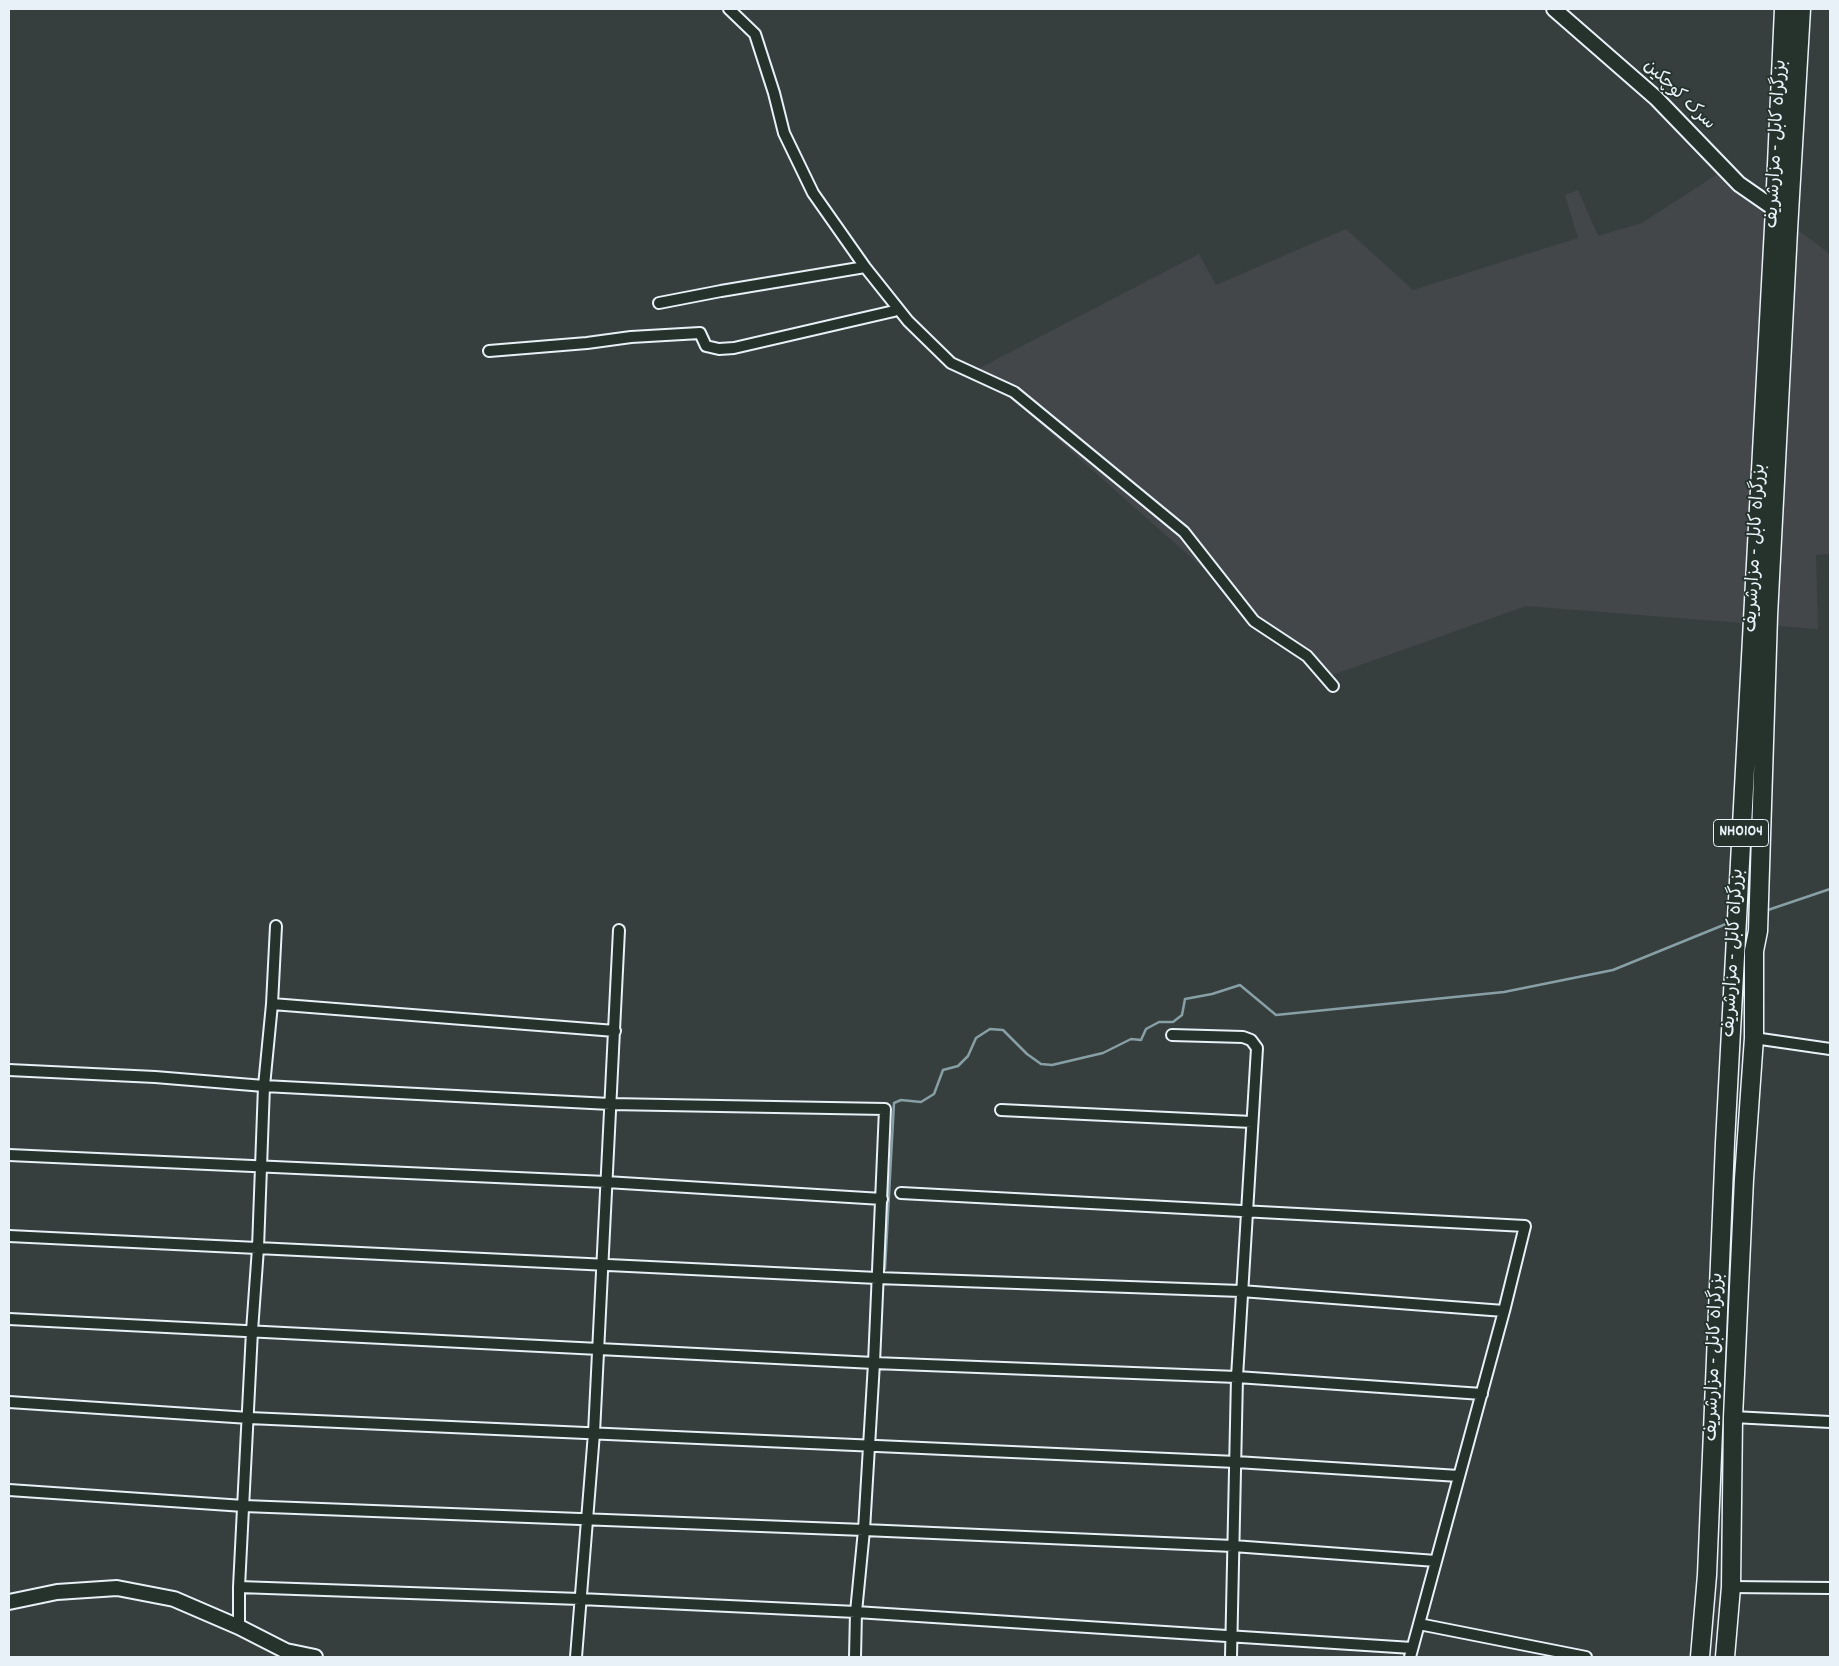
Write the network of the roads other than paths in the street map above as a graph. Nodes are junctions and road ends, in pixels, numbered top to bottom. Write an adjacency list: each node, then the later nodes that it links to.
1 (729, 9): 6 (street)
2 (1554, 9): 5 (street, سرک کوچکین)
3 (1784, 9): 5 (highway, بزرگراه کابل - مزارشریف / NH0104)
4 (1801, 9): 16 (highway, بزرگراه کابل - مزارشریف / NH0104)
5 (1775, 209): 70 (highway, بزرگراه کابل - مزارشریف / NH0104)
6 (865, 267): 7 (street); 8 (street)
7 (659, 303)
8 (897, 308): 9 (street); 10 (street)
9 (489, 351)
10 (1333, 686)
11 (276, 926): 13 (street)
12 (619, 930): 14 (street)
13 (272, 1004): 14 (street); 19 (street)
14 (615, 1031): 20 (street)
15 (1172, 1035): 22 (street)
16 (1754, 1038): 17 (street); 42 (highway, بزرگراه کابل - مزارشریف / NH0104)
17 (1830, 1049)
18 (9, 1070): 19 (street)
19 (264, 1086): 20 (street); 24 (street)
20 (610, 1104): 25 (street); 27 (street)
21 (1000, 1110): 22 (street)
22 (1252, 1122): 28 (street)
23 (9, 1155): 24 (street)
24 (261, 1165): 25 (street); 30 (street)
25 (606, 1182): 27 (street); 31 (street)
26 (901, 1193): 28 (street)
27 (882, 1199): 32 (street)
28 (1248, 1211): 33 (street); 34 (street)
29 (9, 1236): 30 (street)
30 (258, 1248): 31 (street); 36 (street)
31 (603, 1265): 32 (street); 37 (street)
32 (877, 1278): 33 (street); 38 (street)
33 (1241, 1291): 34 (street); 39 (street)
34 (1504, 1311): 40 (street)
35 (9, 1319): 36 (street)
36 (252, 1331): 37 (street); 43 (street)
37 (597, 1349): 38 (street); 45 (street)
38 (874, 1363): 39 (street); 46 (street)
39 (1237, 1377): 40 (street); 47 (street)
40 (1482, 1394): 48 (street)
41 (9, 1402): 43 (street)
42 (1734, 1417): 44 (street); 56 (highway, بزرگراه کابل - مزارشریف / NH0104)
43 (249, 1418): 45 (street); 50 (street)
44 (1830, 1422)
45 (594, 1433): 46 (street); 51 (street)
46 (868, 1445): 47 (street); 52 (street)
47 (1236, 1462): 48 (street); 53 (street)
48 (1460, 1476): 54 (street)
49 (9, 1490): 50 (street)
50 (244, 1506): 51 (street); 55 (street)
51 (588, 1519): 52 (street); 58 (street)
52 (864, 1530): 53 (street); 60 (street)
53 (1233, 1546): 54 (street); 63 (street)
54 (1436, 1561): 61 (street)
55 (239, 1587): 58 (street); 62 (street)
56 (1731, 1587): 57 (street); 71 (highway, بزرگراه کابل - مزارشریف / NH0104)
57 (1830, 1588)
58 (580, 1599): 60 (street); 66 (street)
59 (9, 1602): 62 (street)
60 (856, 1612): 63 (street); 67 (street)
61 (1419, 1624): 64 (street); 69 (street)
62 (239, 1627): 65 (street)
63 (1231, 1636): 64 (street); 68 (street)
64 (1411, 1653)
65 (315, 1657)
66 (576, 1657)
67 (855, 1657)
68 (1231, 1657)
69 (1586, 1657)
70 (1700, 1657)
71 (1725, 1657)

